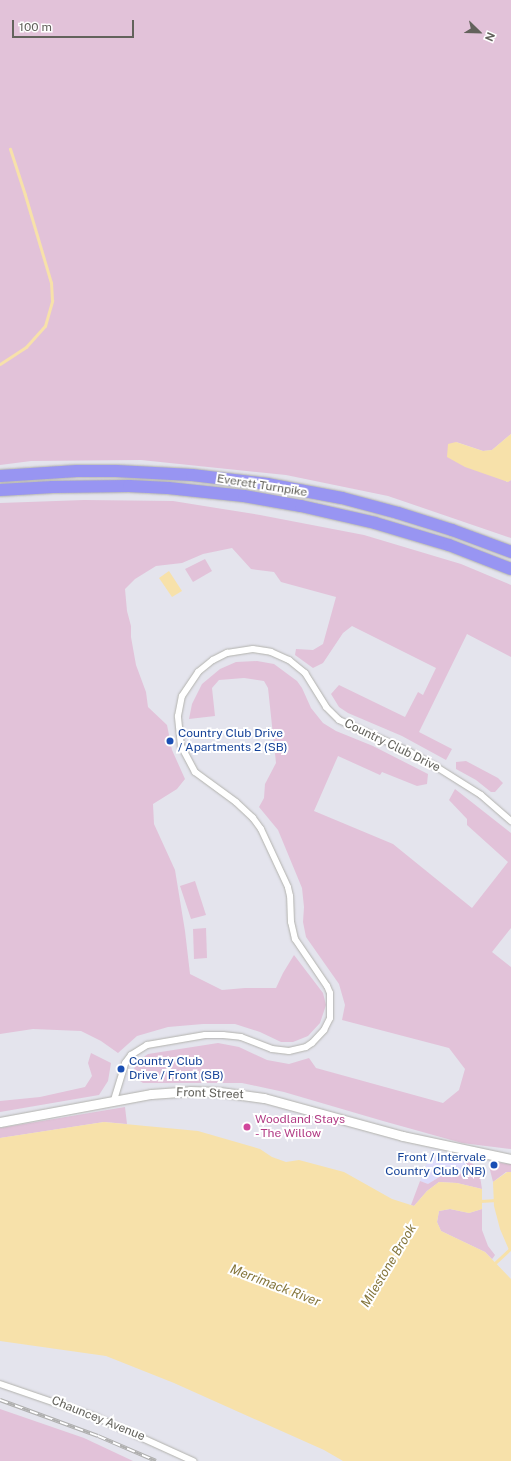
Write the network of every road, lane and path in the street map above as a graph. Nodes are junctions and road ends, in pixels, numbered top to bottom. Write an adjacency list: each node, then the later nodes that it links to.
1 (0, 476): 3 (highway, Everett Turnpike)
2 (0, 490): 4 (highway, Everett Turnpike)
3 (511, 552)
4 (511, 569)
5 (511, 821): 6 (street, Country Club Drive)
6 (114, 1100): 7 (main road, Front Street); 8 (main road, Front Street)
7 (0, 1122)
8 (511, 1160)
9 (0, 1384): 10 (street, Chauncey Avenue)
10 (193, 1461)

